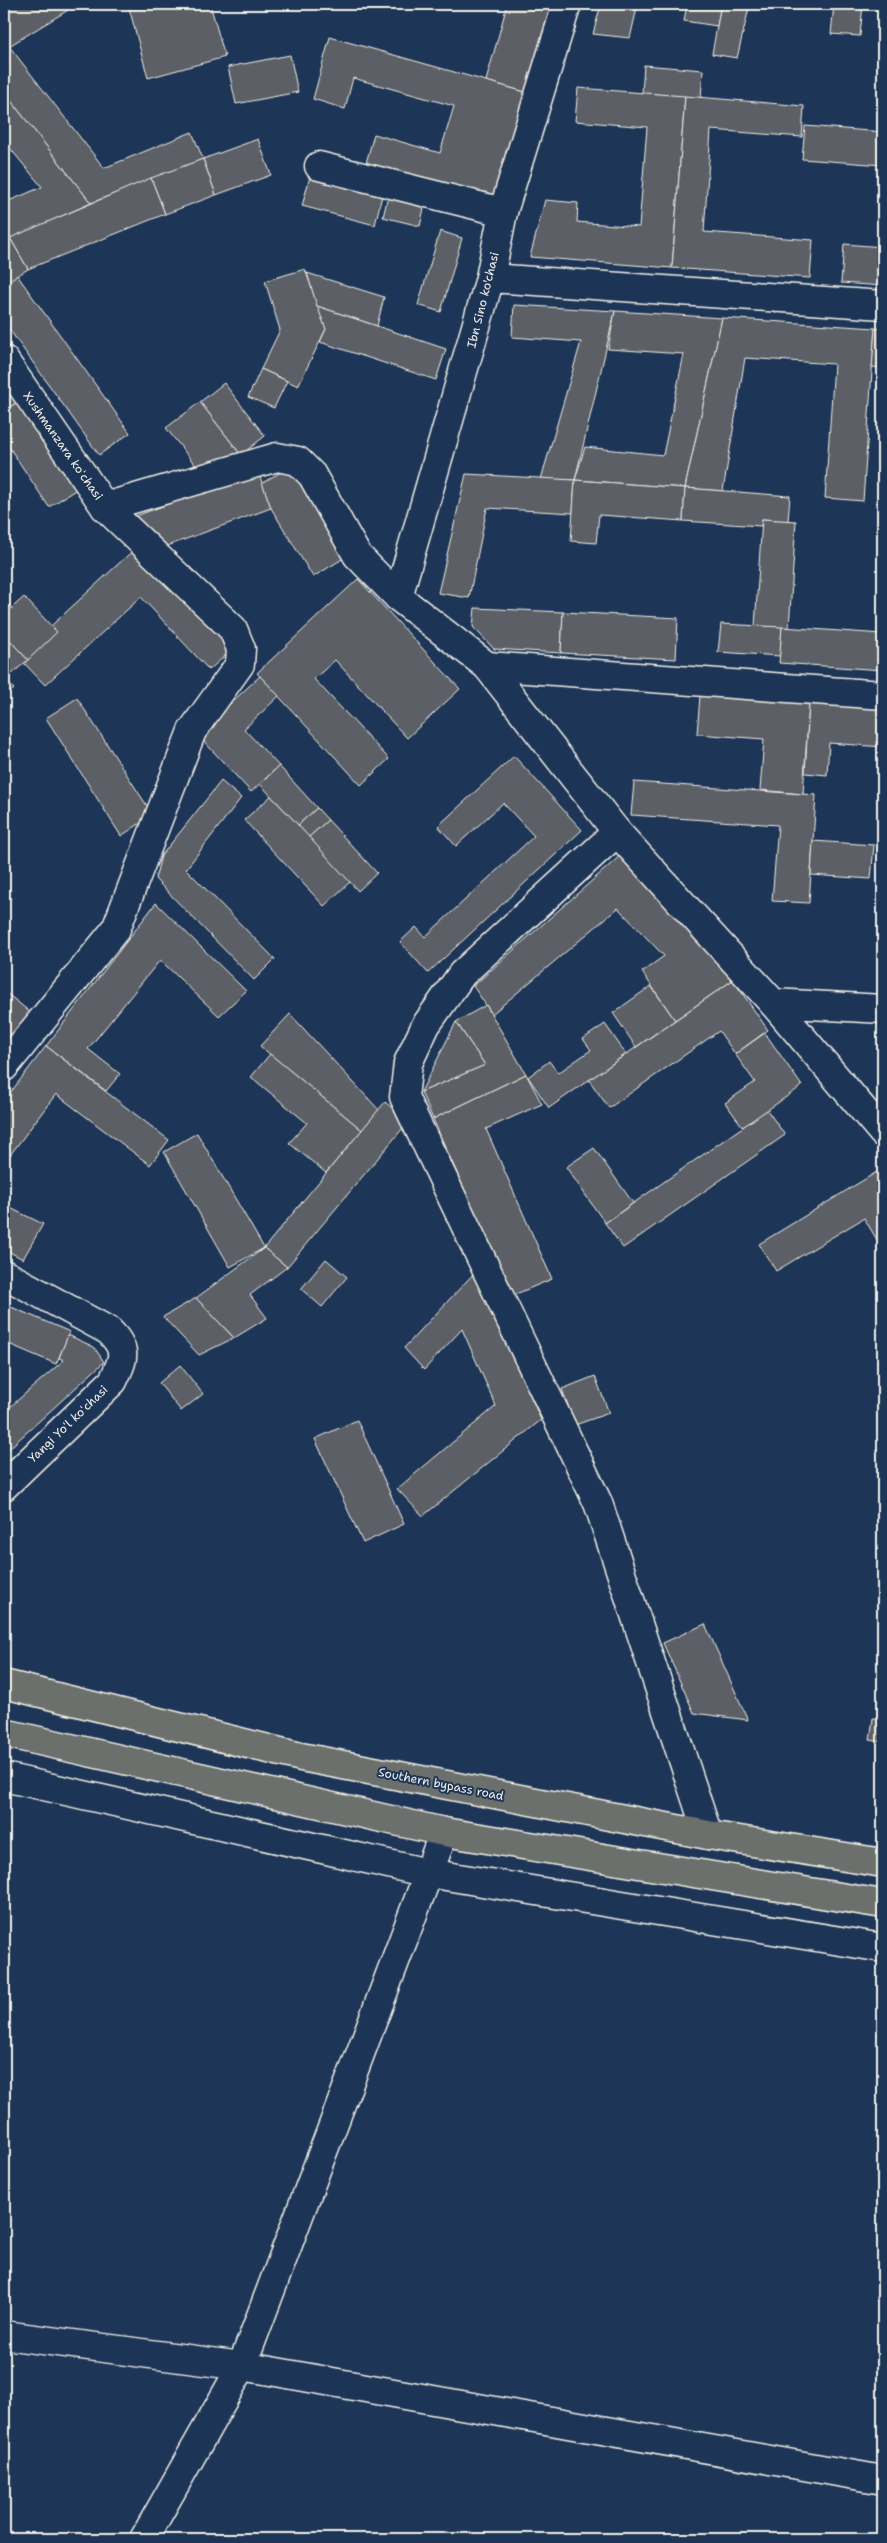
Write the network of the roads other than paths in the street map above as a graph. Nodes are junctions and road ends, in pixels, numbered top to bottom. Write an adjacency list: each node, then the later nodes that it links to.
1 (567, 4): 3 (street, Ibn Sino ko'chasi)
2 (319, 166): 3 (street)
3 (503, 212): 4 (street, Ibn Sino ko'chasi)
4 (490, 278): 5 (street); 8 (street, Ibn Sino ko'chasi)
5 (883, 305)
6 (4, 360): 7 (street, Xushmanzara koʻchasi)
7 (105, 507): 8 (street); 14 (street, Xushmanzara koʻchasi)
8 (398, 597): 9 (street)
9 (486, 666): 10 (street); 11 (street)
10 (883, 695)
11 (617, 832): 12 (street); 22 (street)
12 (773, 1003): 13 (street); 15 (street)
13 (883, 1009)
14 (4, 1067)
15 (883, 1133)
16 (4, 1274): 17 (street, Yangi Yoʻl koʻchasi)
17 (4, 1486)
18 (4, 1684): 22 (highway, Southern bypass road)
19 (4, 1734): 21 (highway)
20 (4, 1776): 24 (street)
21 (444, 1832): 24 (street); 25 (highway)
22 (708, 1835): 23 (highway, Southern bypass road)
23 (883, 1864)
24 (428, 1873): 26 (street); 28 (street)
25 (883, 1904)
26 (883, 1948)
27 (4, 2335): 28 (street)
28 (242, 2366): 29 (street); 30 (street)
29 (883, 2480)
30 (144, 2539)

